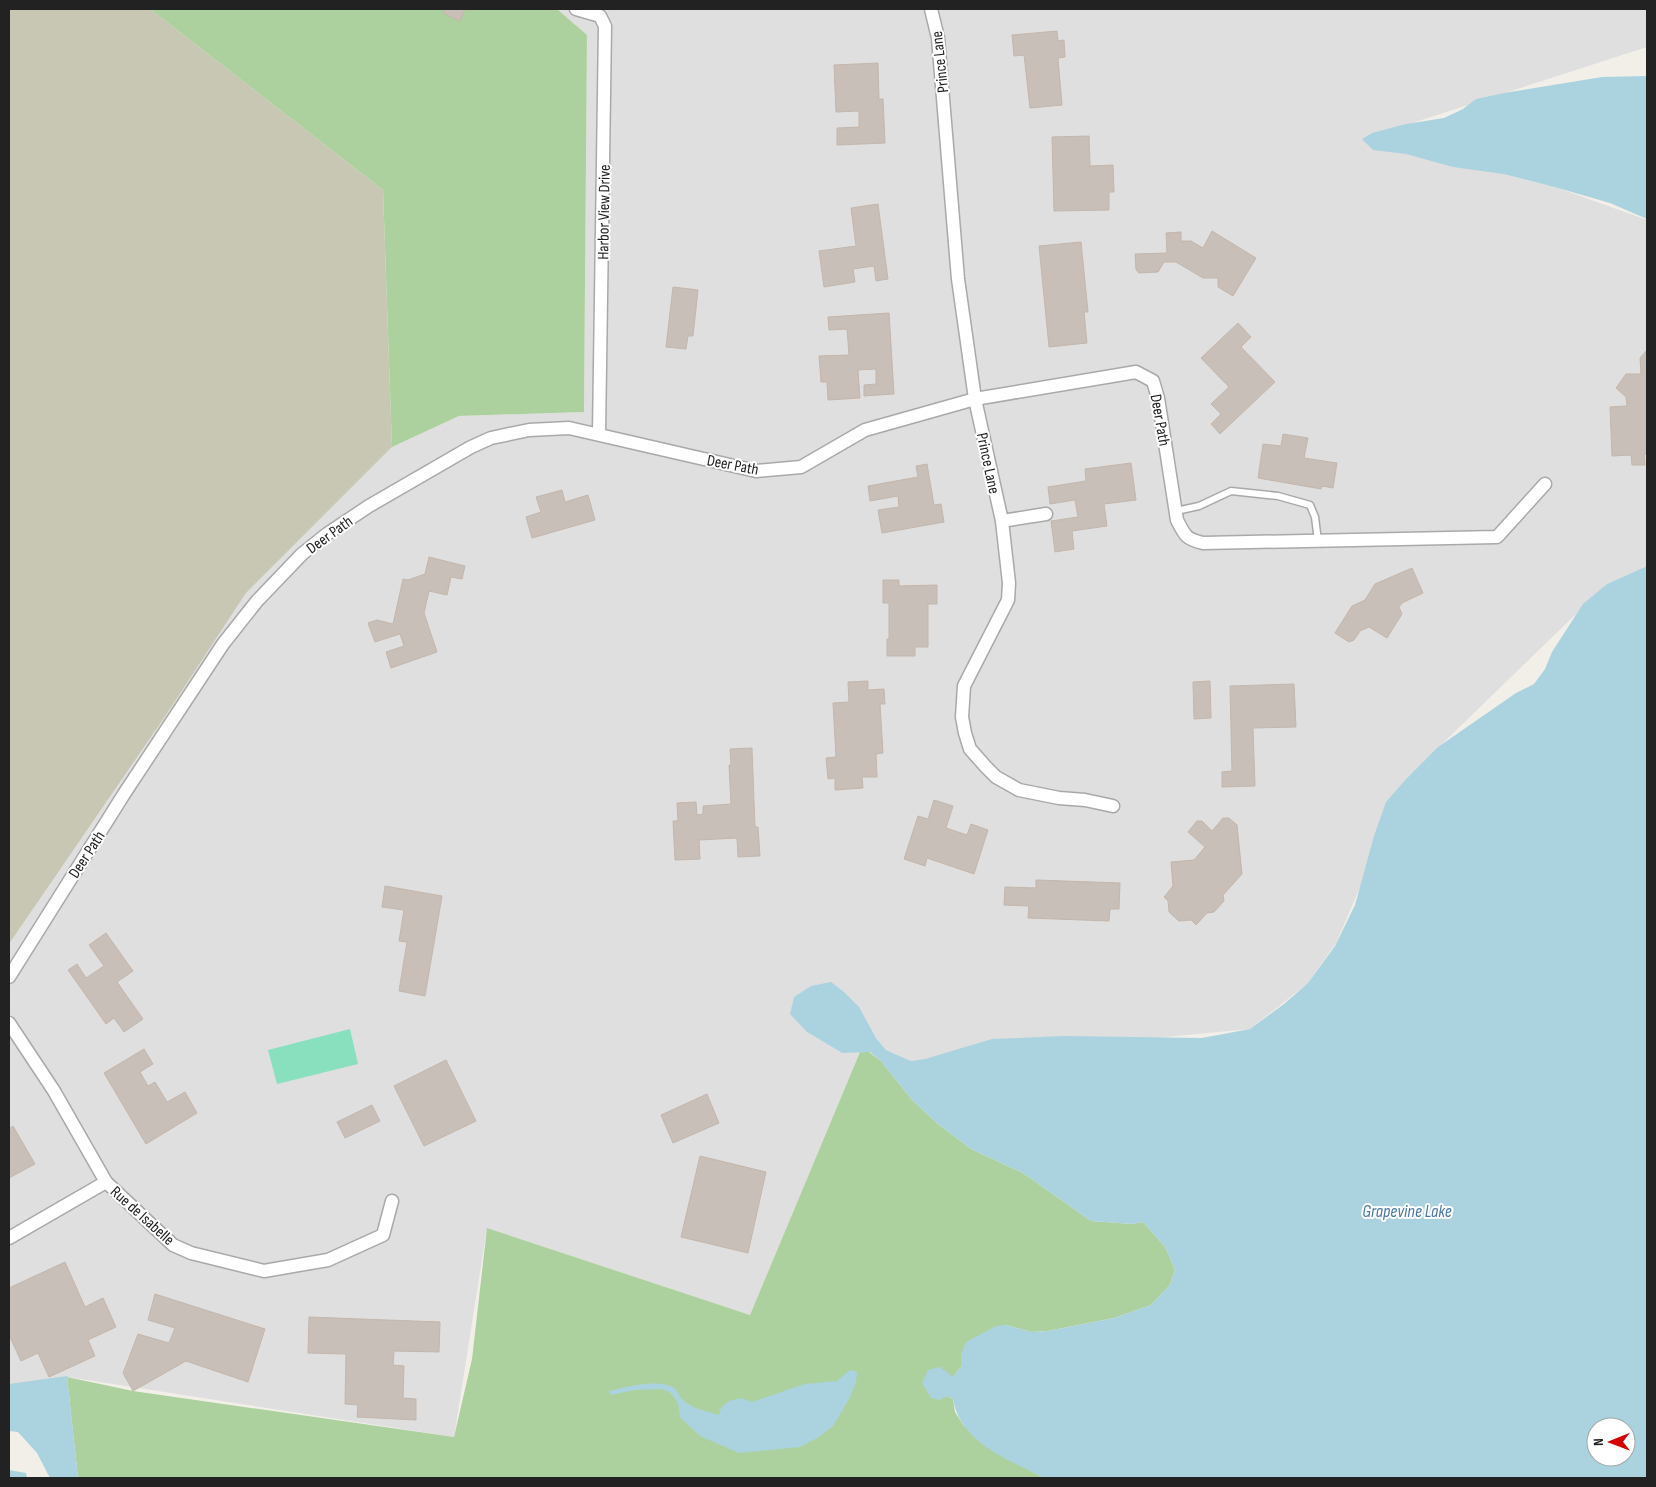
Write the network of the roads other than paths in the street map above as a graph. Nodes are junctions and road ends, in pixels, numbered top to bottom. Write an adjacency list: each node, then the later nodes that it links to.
1 (576, 9): 4 (street, Harbor View Drive)
2 (931, 9): 3 (street, Prince Lane)
3 (975, 398): 4 (street, Deer Path); 6 (street, Deer Path); 8 (street, Prince Lane)
4 (600, 434): 11 (street, Deer Path)
5 (1545, 484): 9 (street, Deer Path)
6 (1176, 511): 9 (street, Deer Path); 9 (lane)
7 (1046, 514): 8 (street)
8 (1002, 521): 10 (street, Prince Lane)
9 (1318, 541)
10 (1113, 806)
11 (9, 976)
12 (9, 1023): 13 (street, Rue de Isabelle)
13 (106, 1182): 14 (street, Rue de Isabelle); 15 (street)
14 (392, 1201)
15 (9, 1238)

